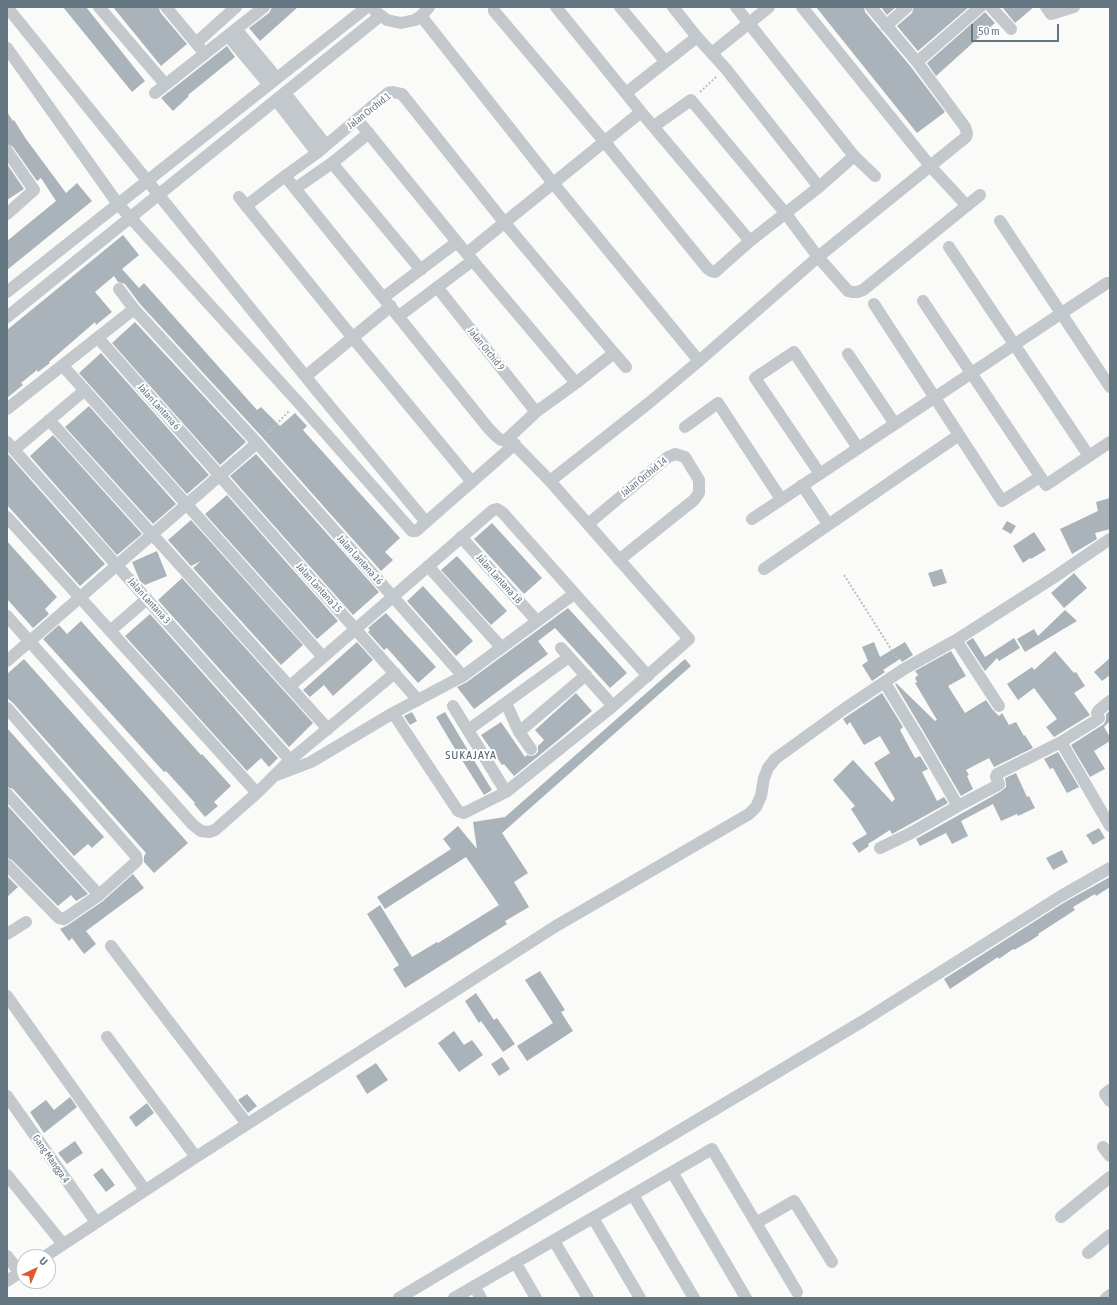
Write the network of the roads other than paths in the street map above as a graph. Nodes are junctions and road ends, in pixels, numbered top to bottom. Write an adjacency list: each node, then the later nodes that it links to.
1 (7, 7): 51 (street)
2 (99, 7): 35 (street)
3 (166, 7): 28 (street)
4 (264, 7): 26 (street)
5 (367, 7): 34 (street)
6 (372, 7): 22 (street)
7 (494, 7): 43 (street)
8 (556, 7): 37 (street)
9 (620, 7): 32 (street)
10 (673, 7): 27 (street)
11 (736, 7): 23 (street)
12 (769, 7): 23 (street)
13 (802, 7): 48 (street)
14 (871, 7): 24 (street)
15 (907, 7): 24 (street)
16 (980, 7): 33 (street)
17 (991, 7): 25 (street)
18 (1046, 7): 19 (street)
19 (1074, 7)
20 (228, 9): 28 (street)
21 (425, 11): 22 (street); 52 (street)
22 (380, 16): 38 (street)
23 (749, 22): 31 (street); 46 (street)
24 (886, 26): 33 (street)
25 (1011, 29)
26 (232, 32): 30 (street); 34 (street)
27 (697, 37): 31 (street); 32 (street)
28 (196, 44): 30 (street)
29 (8, 51): 57 (street)
30 (205, 54): 35 (street)
31 (712, 54): 53 (street)
32 (665, 62): 37 (street)
33 (917, 62): 48 (street)
34 (273, 82): 51 (street)
35 (165, 84): 36 (street)
36 (155, 93)
37 (626, 93): 39 (street)
38 (280, 97): 44 (street); 55 (street)
39 (641, 112): 41 (street); 43 (street)
40 (357, 119): 42 (street); 44 (street, Jalan Orchid.1); 62 (street, Jalan Orchid.1)
41 (654, 126): 60 (street); 64 (street)
42 (369, 133): 47 (street); 65 (street)
43 (604, 141): 52 (street); 64 (street)
44 (322, 149): 49 (street, Jalan Orchid.1)
45 (7, 151): 59 (street)
46 (854, 156): 50 (street); 53 (street)
47 (332, 163): 54 (street); 69 (street)
48 (931, 167): 58 (street); 68 (street)
49 (285, 176): 54 (street); 82 (street, Jalan Orchid.1)
50 (875, 176)
51 (148, 181): 55 (street); 57 (street)
52 (554, 183): 62 (street); 86 (street)
53 (819, 187): 60 (street)
54 (296, 188): 75 (street)
55 (158, 195): 61 (street); 90 (street)
56 (980, 195): 58 (street)
57 (118, 204): 61 (street); 73 (street)
58 (967, 206): 68 (street)
59 (7, 214)
60 (786, 214): 64 (street); 68 (street)
61 (131, 217): 80 (street); 117 (street)
62 (504, 222): 67 (street); 84 (street, Jalan Orchid.1)
63 (1000, 222): 78 (street)
64 (750, 241)
65 (457, 242): 67 (street); 69 (street)
66 (949, 247): 83 (street)
67 (469, 257): 71 (street); 91 (street)
68 (818, 257): 86 (street)
69 (420, 270): 75 (street)
70 (1106, 283): 78 (street)
71 (437, 287): 79 (street); 96 (street, Jalan Orchid 9)
72 (119, 289): 77 (street, Jalan Lantana 16)
73 (7, 292)
74 (923, 301): 89 (street)
75 (388, 302): 79 (street); 82 (street)
76 (874, 304): 94 (street)
77 (134, 309): 81 (street); 102 (street, Jalan Lantana 16)
78 (1061, 314): 83 (street); 92 (street)
79 (399, 316): 101 (street)
80 (7, 317)
81 (98, 338): 87 (street); 108 (street, Jalan Lantana 6)
82 (353, 338): 90 (street); 111 (street)
83 (1014, 344): 89 (street); 106 (street)
84 (614, 353): 88 (street, Jalan Orchid.1); 91 (street)
85 (848, 354): 98 (street)
86 (699, 361): 110 (street)
87 (63, 366): 93 (street); 95 (street)
88 (626, 367)
89 (971, 373): 94 (street); 109 (street)
90 (306, 376): 117 (street)
91 (576, 383): 96 (street)
92 (1110, 387)
93 (85, 390): 97 (street); 114 (street)
94 (935, 397): 98 (street); 100 (street)
95 (8, 405)
96 (536, 412): 101 (street)
97 (49, 420): 104 (street); 120 (street)
98 (895, 424): 105 (street)
99 (685, 427): 113 (street)
100 (959, 435): 109 (street); 119 (street)
101 (512, 441): 110 (street); 111 (street)
102 (257, 444): 108 (street); 128 (street, Jalan Lantana 16)
103 (1109, 445): 106 (street)
104 (11, 446): 124 (street, Jalan Lantana 3)
105 (858, 448): 107 (street); 107 (street)
106 (1089, 456): 109 (street)
107 (820, 474): 112 (street)
108 (220, 476): 114 (street); 133 (street, Jalan Lantana 15)
109 (1040, 477)
110 (550, 481): 118 (street)
111 (472, 482): 117 (street)
112 (802, 485): 113 (street); 119 (street)
113 (781, 499): 116 (street)
114 (186, 505): 120 (street); 138 (street)
115 (7, 517): 129 (street)
116 (752, 519)
117 (426, 522)
118 (588, 524): 123 (street); 123 (street, Jalan Orchid 14)
119 (828, 524): 126 (street)
120 (152, 535): 124 (street); 145 (street)
121 (461, 537): 125 (street); 127 (street); 132 (street, Jalan Lantana 18)
122 (1110, 539): 135 (street)
123 (619, 560): 143 (street)
124 (117, 565): 129 (street); 130 (street, Jalan Lantana 3)
125 (428, 566): 128 (street); 137 (street)
126 (764, 569)
127 (574, 594): 132 (street); 143 (street)
128 (393, 597): 133 (street); 142 (street, Jalan Lantana 16)
129 (80, 598): 134 (street); 136 (street)
130 (147, 599): 134 (street); 159 (street, Jalan Lantana 3)
131 (7, 616): 136 (street)
132 (537, 621): 137 (street)
133 (356, 629): 138 (street); 140 (street, Jalan Lantana 15)
134 (110, 631): 162 (street)
135 (956, 640): 144 (street); 151 (street)
136 (30, 642): 139 (street); 162 (street)
137 (502, 647): 142 (street)
138 (323, 657): 145 (street)
139 (7, 662)
140 (395, 673): 146 (street, Jalan Lantana 15); 154 (street)
141 (586, 675): 148 (street); 150 (street); 156 (street)
142 (463, 676): 146 (street)
143 (648, 676): 150 (street)
144 (884, 683): 164 (street); 178 (street)
145 (290, 686): 154 (street)
146 (418, 700): 153 (street)
147 (1110, 701): 157 (street)
148 (506, 703): 155 (street); 156 (street)
149 (453, 706): 155 (street)
150 (613, 706): 161 (street)
151 (1000, 706)
152 (7, 708): 169 (street)
153 (393, 713): 160 (street); 161 (street)
154 (328, 729): 159 (street)
155 (468, 730): 161 (street)
156 (519, 732): 158 (street)
157 (1061, 742): 164 (street); 165 (street)
158 (531, 750)
159 (290, 760): 160 (street)
160 (274, 776): 162 (street)
161 (506, 792)
162 (257, 793)
163 (7, 794): 169 (street)
164 (958, 806): 166 (street)
165 (1110, 826)
166 (880, 848)
167 (7, 865): 169 (street)
168 (1110, 868): 203 (street)
169 (99, 894)
170 (26, 922): 171 (street)
171 (7, 934)
172 (111, 946): 178 (street)
173 (7, 996): 183 (street)
174 (107, 1037): 179 (street)
175 (1110, 1090): 177 (street)
176 (7, 1096): 187 (street, Gang Mangga.4)
177 (1110, 1101)
178 (247, 1124): 179 (street)
179 (196, 1156): 183 (street)
180 (672, 1172): 184 (street); 188 (street); 210 (street)
181 (1110, 1176): 185 (street)
182 (8, 1178): 191 (street)
183 (145, 1190): 187 (street)
184 (633, 1195): 186 (street); 209 (street)
185 (1061, 1217)
186 (593, 1218): 190 (street); 208 (street)
187 (96, 1222): 191 (street)
188 (756, 1223): 196 (street); 201 (street)
189 (1110, 1235): 193 (street)
190 (554, 1241): 195 (street); 207 (street)
191 (63, 1244): 192 (street)
192 (56, 1249)
193 (1088, 1253)
194 (7, 1256): 197 (street)
195 (515, 1262): 200 (street); 206 (street)
196 (832, 1262)
197 (16, 1265)
198 (16, 1275): 199 (street)
199 (7, 1281)
200 (474, 1286): 204 (street); 205 (street)
201 (797, 1292)
202 (1110, 1295): 211 (street)
203 (399, 1298)
204 (454, 1298)
205 (481, 1298)
206 (536, 1298)
207 (588, 1298)
208 (640, 1298)
209 (694, 1298)
210 (746, 1298)
211 (1106, 1298)

